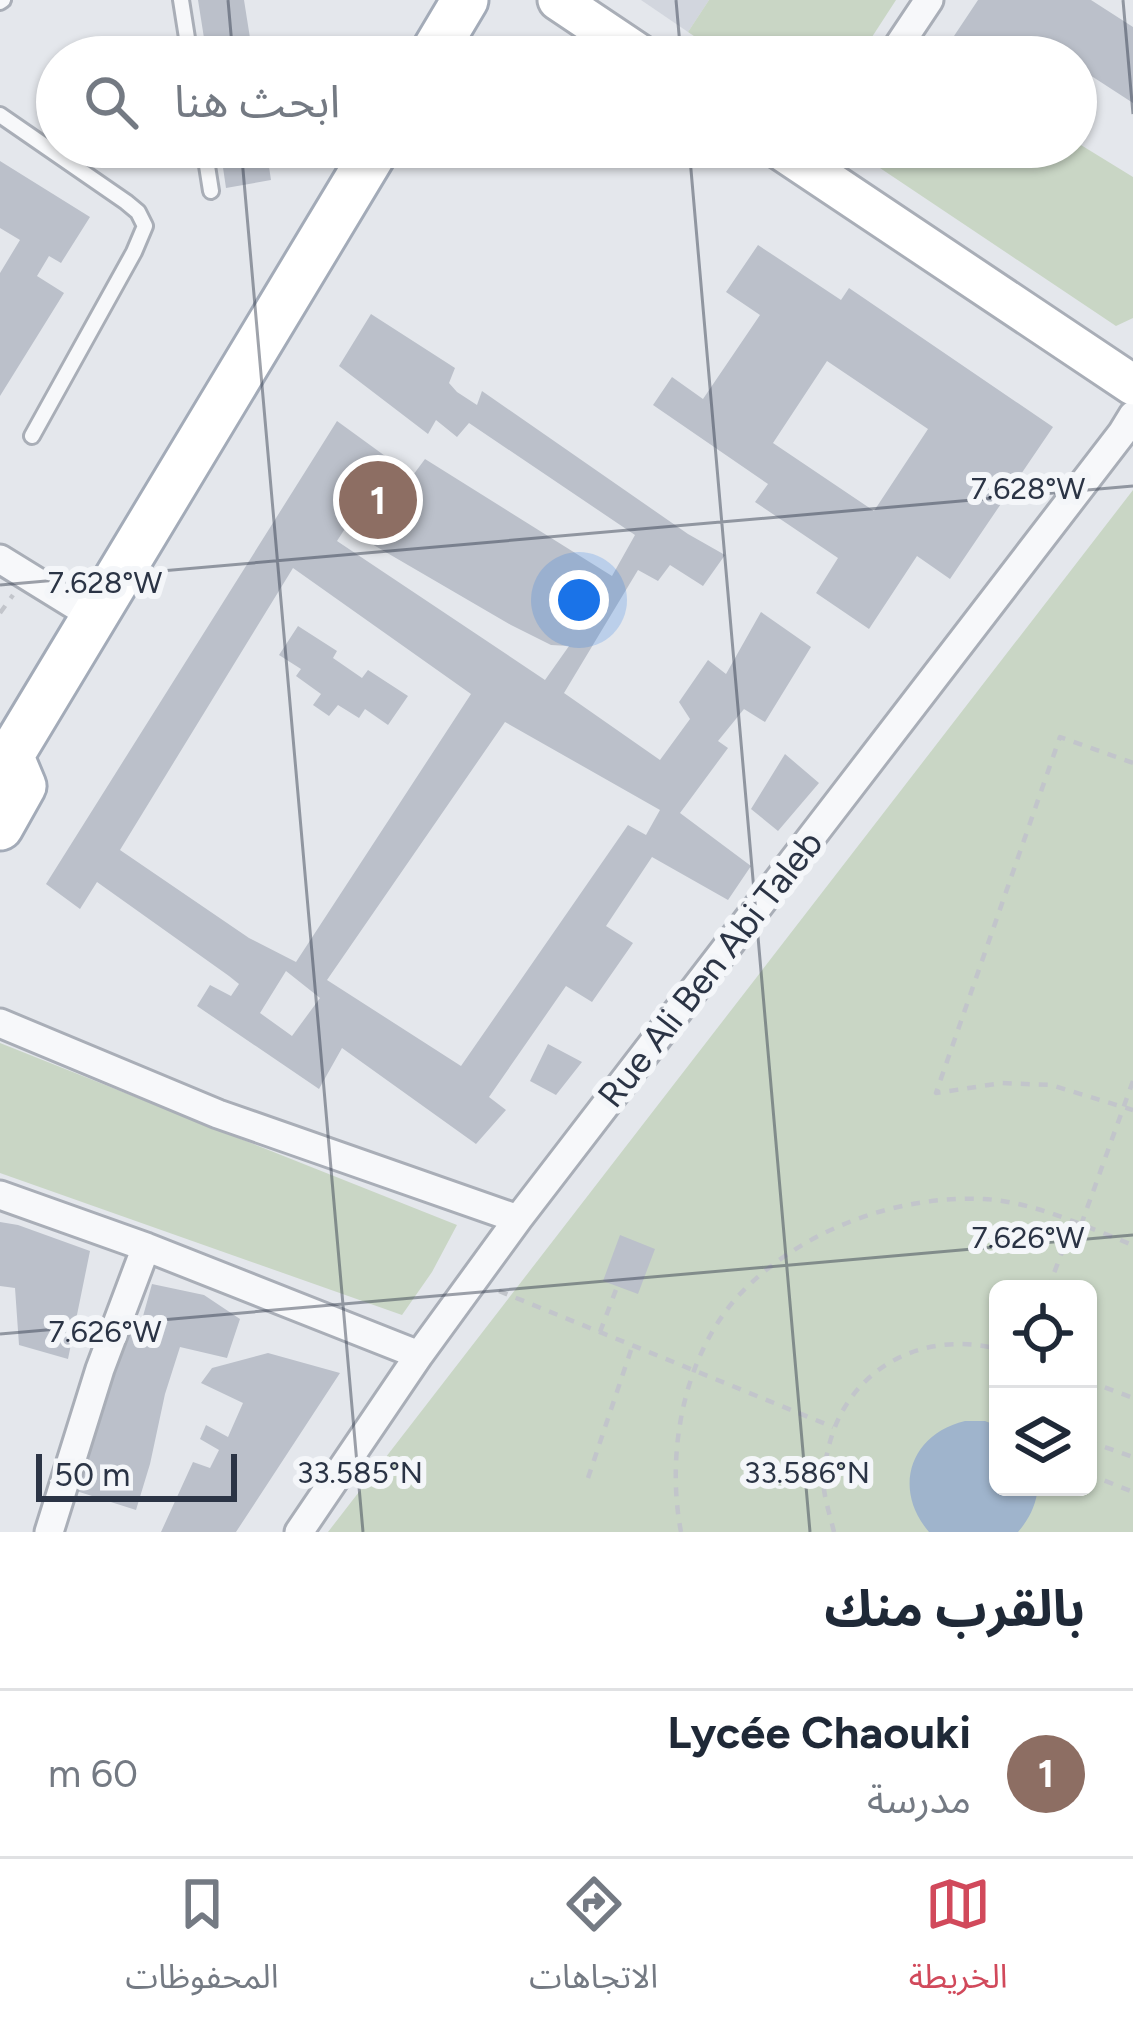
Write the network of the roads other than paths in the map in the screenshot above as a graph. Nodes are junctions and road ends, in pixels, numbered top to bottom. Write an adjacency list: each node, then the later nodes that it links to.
1 (181, 0): 5 (lane)
2 (465, 0): 6 (main road)
3 (558, 0): 7 (main road)
4 (929, 0): 8 (street)
5 (187, 36)
6 (444, 36)
7 (612, 36)
8 (905, 36)
9 (0, 115): 10 (lane)
10 (36, 140)
11 (77, 168): 18 (lane)
12 (207, 168): 15 (lane)
13 (363, 168): 20 (main road)
14 (835, 168): 16 (main road)
15 (211, 191)
16 (1133, 385)
17 (1133, 415): 25 (street, Rue Ali Ben Abi Taleb)
18 (32, 436)
19 (0, 559): 20 (street)
20 (94, 617): 21 (main road)
21 (3, 761): 22 (main road)
22 (0, 827)
23 (0, 1023): 25 (street)
24 (0, 1195): 26 (street)
25 (518, 1219): 27 (street, Rue Ali Ben Abi Taleb)
26 (146, 1247): 27 (street); 28 (street)
27 (419, 1355): 29 (street, Rue Ali Ben Abi Taleb)
28 (50, 1532)
29 (299, 1532)

